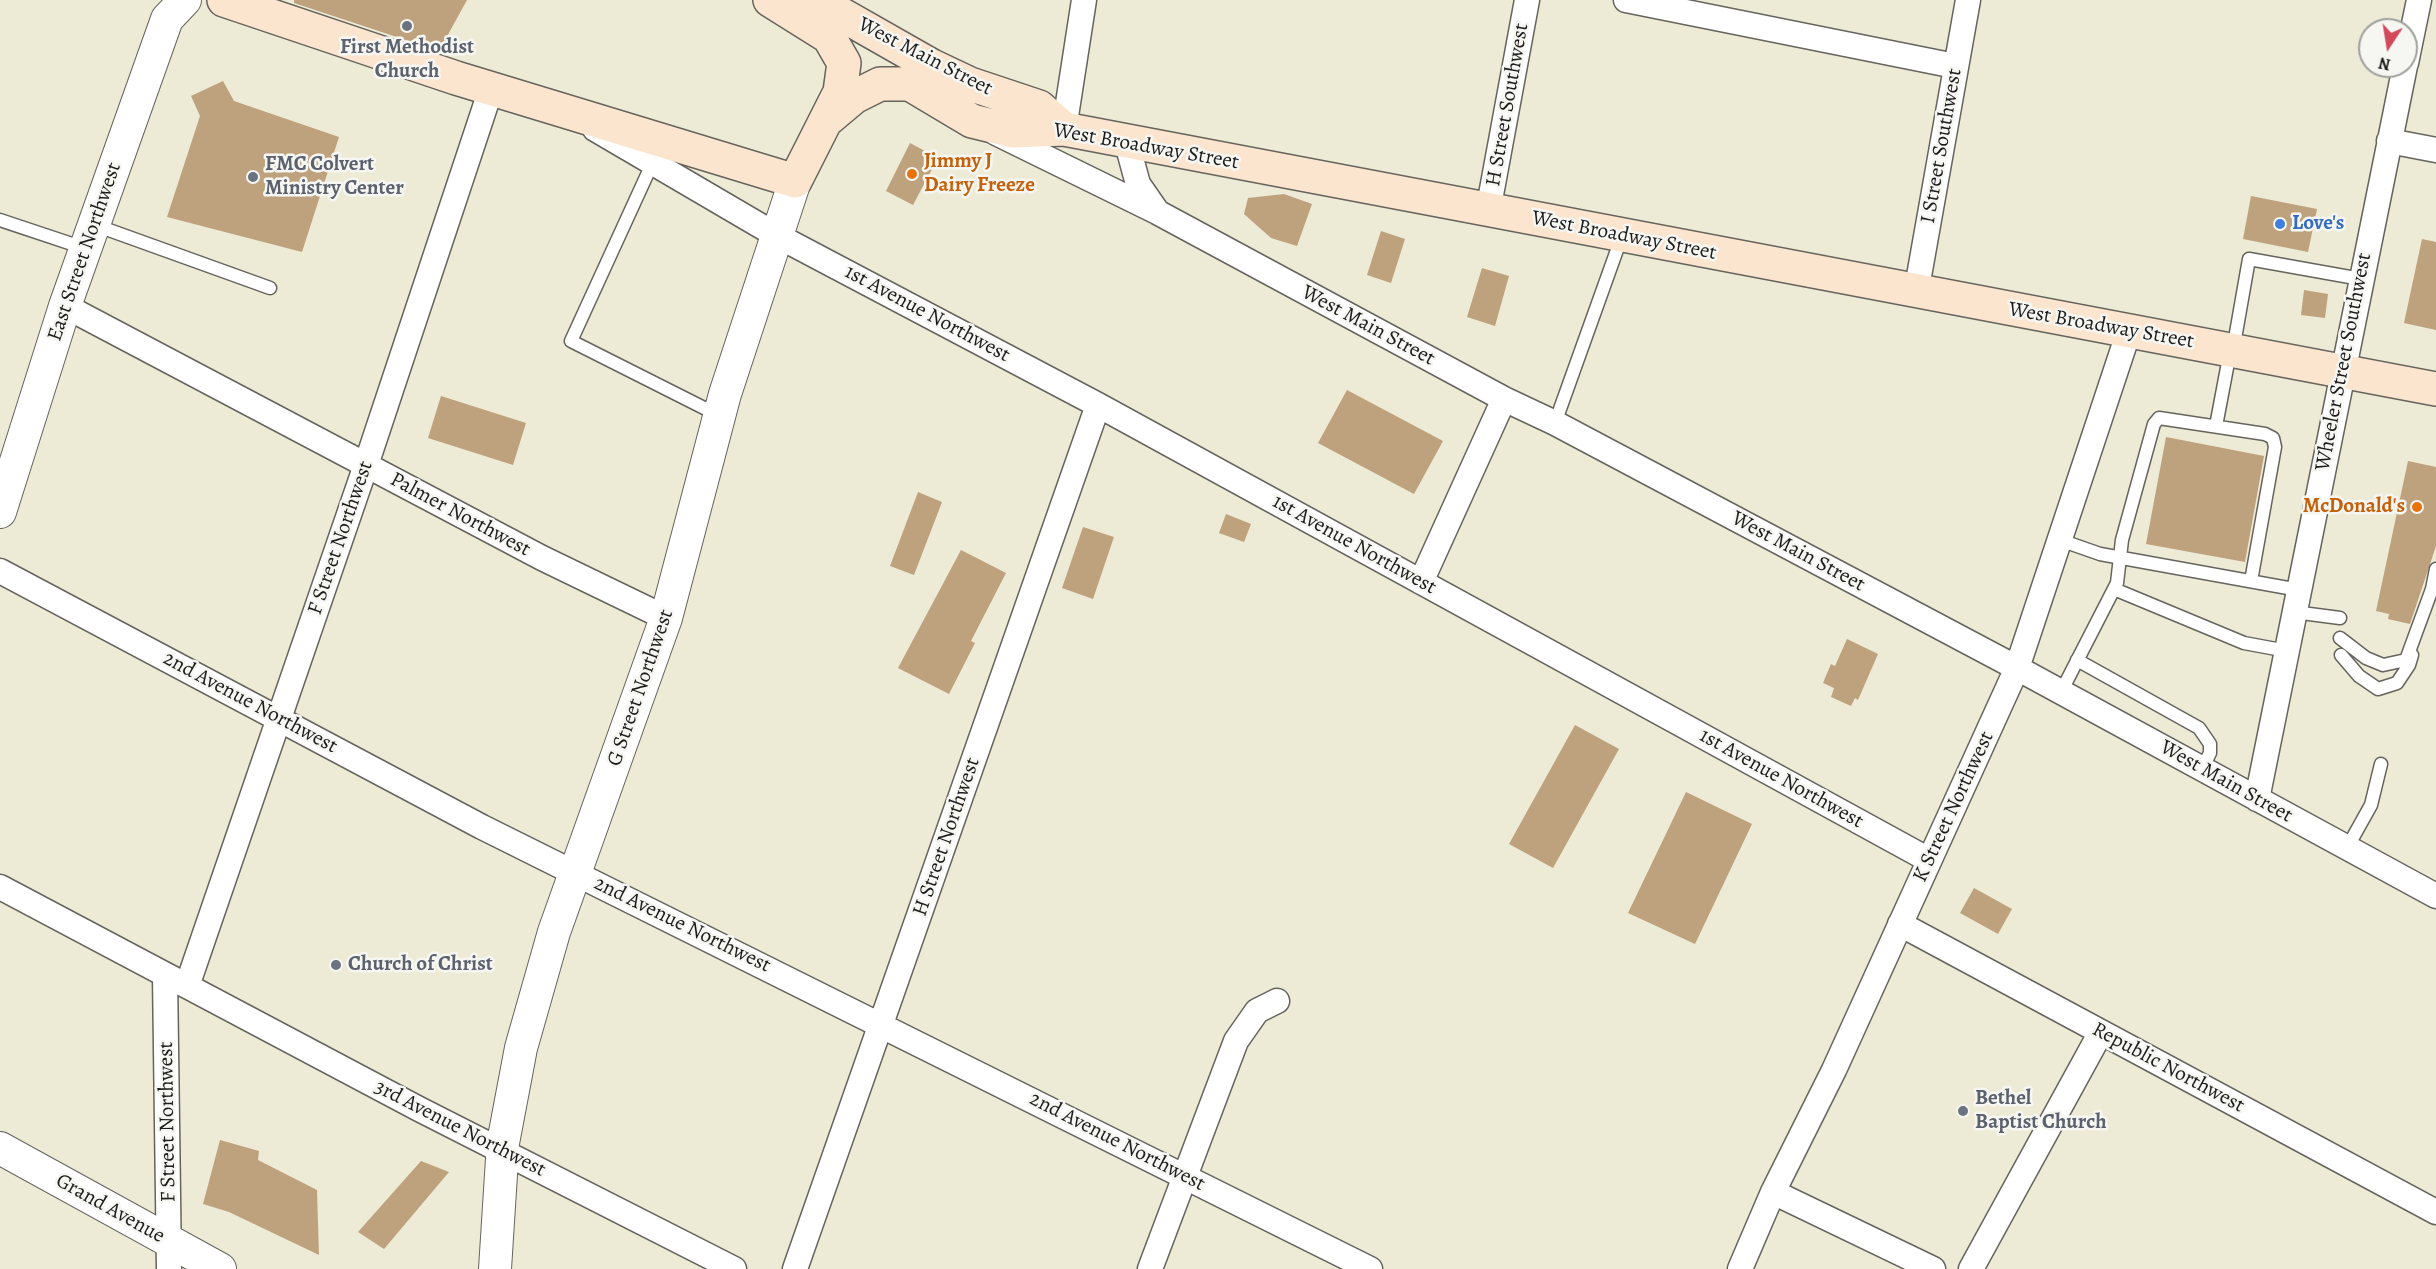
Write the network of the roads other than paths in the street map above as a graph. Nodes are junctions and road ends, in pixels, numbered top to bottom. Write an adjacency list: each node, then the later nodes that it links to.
1 (185, 0): 27 (street, East Street Northwest)
2 (224, 0): 13 (main road)
3 (770, 0): 15 (main road, West Main Street)
4 (816, 0): 17 (main road, West Main Street)
5 (1084, 0): 17 (street)
6 (1527, 0): 23 (street, H Street Southwest)
7 (1626, 0): 11 (street)
8 (1968, 0): 11 (street, I Street Southwest)
9 (2419, 0): 10 (street, Wheeler Street Southwest)
10 (2415, 18)
11 (1955, 66): 31 (street, I Street Southwest)
12 (2403, 78): 19 (street, Wheeler Street Southwest)
13 (491, 89): 14 (main road); 42 (street, F Street Northwest)
14 (570, 112): 21 (street); 22 (main road)
15 (829, 118): 16 (main road, West Broadway Street); 22 (main road, G Street Northwest)
16 (972, 121): 17 (main road, West Broadway Street); 24 (street, West Main Street)
17 (1064, 129): 18 (main road, West Broadway Street)
18 (1126, 140): 23 (main road, West Broadway Street); 24 (street, West Main Street)
19 (2390, 141): 20 (street); 29 (street, Wheeler Street Southwest)
20 (2436, 150)
21 (652, 164): 26 (street); 39 (lane)
22 (795, 181): 26 (street, G Street Northwest)
23 (1488, 211): 28 (main road, West Broadway Street)
24 (1157, 212): 37 (street, West Main Street)
25 (0, 220): 27 (lane)
26 (776, 235): 38 (street, 1st Avenue Northwest); 39 (street, G Street Northwest)
27 (89, 236): 30 (lane); 32 (street, East Street Northwest)
28 (1622, 236): 31 (main road, West Broadway Street); 40 (lane)
29 (2361, 279): 34 (lane); 35 (street, Wheeler Street Southwest)
30 (270, 288)
31 (1916, 293): 33 (main road, West Broadway Street)
32 (65, 306): 42 (street, Palmer Northwest); 43 (street, East Street Northwest)
33 (2129, 331): 34 (main road, West Broadway Street); 44 (street, K Street Northwest)
34 (2232, 351): 35 (main road, West Broadway Street); 41 (lane)
35 (2342, 372): 36 (main road, West Broadway Street); 51 (street, Wheeler Street Southwest)
36 (2436, 389)
37 (1504, 399): 40 (street, West Main Street); 49 (street)
38 (1098, 405): 49 (street, 1st Avenue Northwest); 74 (street, H Street Northwest)
39 (719, 416): 52 (street, G Street Northwest)
40 (1555, 423): 59 (street, West Main Street)
41 (2216, 426): 45 (lane); 48 (lane)
42 (366, 465): 52 (street, Palmer Northwest); 61 (street, F Street Northwest)
43 (0, 512)
44 (2060, 540): 45 (lane); 59 (street, K Street Northwest)
45 (2120, 558): 48 (lane); 50 (lane)
46 (2436, 569): 54 (lane)
47 (0, 571): 61 (street, 2nd Avenue Northwest)
48 (2251, 581): 51 (lane)
49 (1421, 582): 66 (street, 1st Avenue Northwest)
50 (2114, 589): 56 (lane); 58 (lane)
51 (2296, 601): 53 (lane); 56 (street, Wheeler Street Southwest)
52 (666, 618): 67 (street, G Street Northwest)
53 (2340, 618)
54 (2418, 631): 55 (lane); 57 (lane)
55 (2340, 638)
56 (2287, 651): 64 (street, Wheeler Street Southwest)
57 (2341, 655)
58 (2077, 660): 60 (lane); 63 (lane)
59 (2017, 668): 60 (street, West Main Street); 66 (street, K Street Northwest)
60 (2061, 692): 63 (street, West Main Street)
61 (279, 719): 67 (street, 2nd Avenue Northwest); 72 (street, F Street Northwest)
62 (2380, 764): 65 (lane)
63 (2202, 769): 64 (street, West Main Street)
64 (2257, 799): 65 (street, West Main Street)
65 (2347, 848): 69 (street, West Main Street)
66 (1929, 860): 70 (street, K Street Northwest)
67 (576, 873): 74 (street, 2nd Avenue Northwest); 77 (street, G Street Northwest)
68 (0, 887): 71 (street)
69 (2436, 896)
70 (1900, 924): 75 (street, Republic Northwest); 79 (street, K Street Northwest)
71 (165, 975): 72 (street, 3rd Avenue Northwest); 81 (street, F Street Northwest)
72 (187, 986): 77 (street, 3rd Avenue Northwest)
73 (1277, 1001): 78 (street)
74 (881, 1024): 78 (street, 2nd Avenue Northwest); 85 (street, H Street Northwest)
75 (2101, 1032): 80 (street, Republic Northwest); 90 (street)
76 (0, 1148): 81 (street, Grand Avenue)
77 (503, 1151): 83 (street, G Street Northwest); 84 (street, 3rd Avenue Northwest)
78 (1184, 1175): 86 (street); 87 (street, 2nd Avenue Northwest)
79 (1773, 1192): 88 (street, K Street Northwest); 89 (street)
80 (2436, 1212)
81 (169, 1255): 82 (street, Grand Avenue)
82 (220, 1269)
83 (495, 1269)
84 (734, 1269)
85 (795, 1269)
86 (1150, 1269)
87 (1370, 1269)
88 (1740, 1269)
89 (1933, 1269)
90 (1971, 1269)

